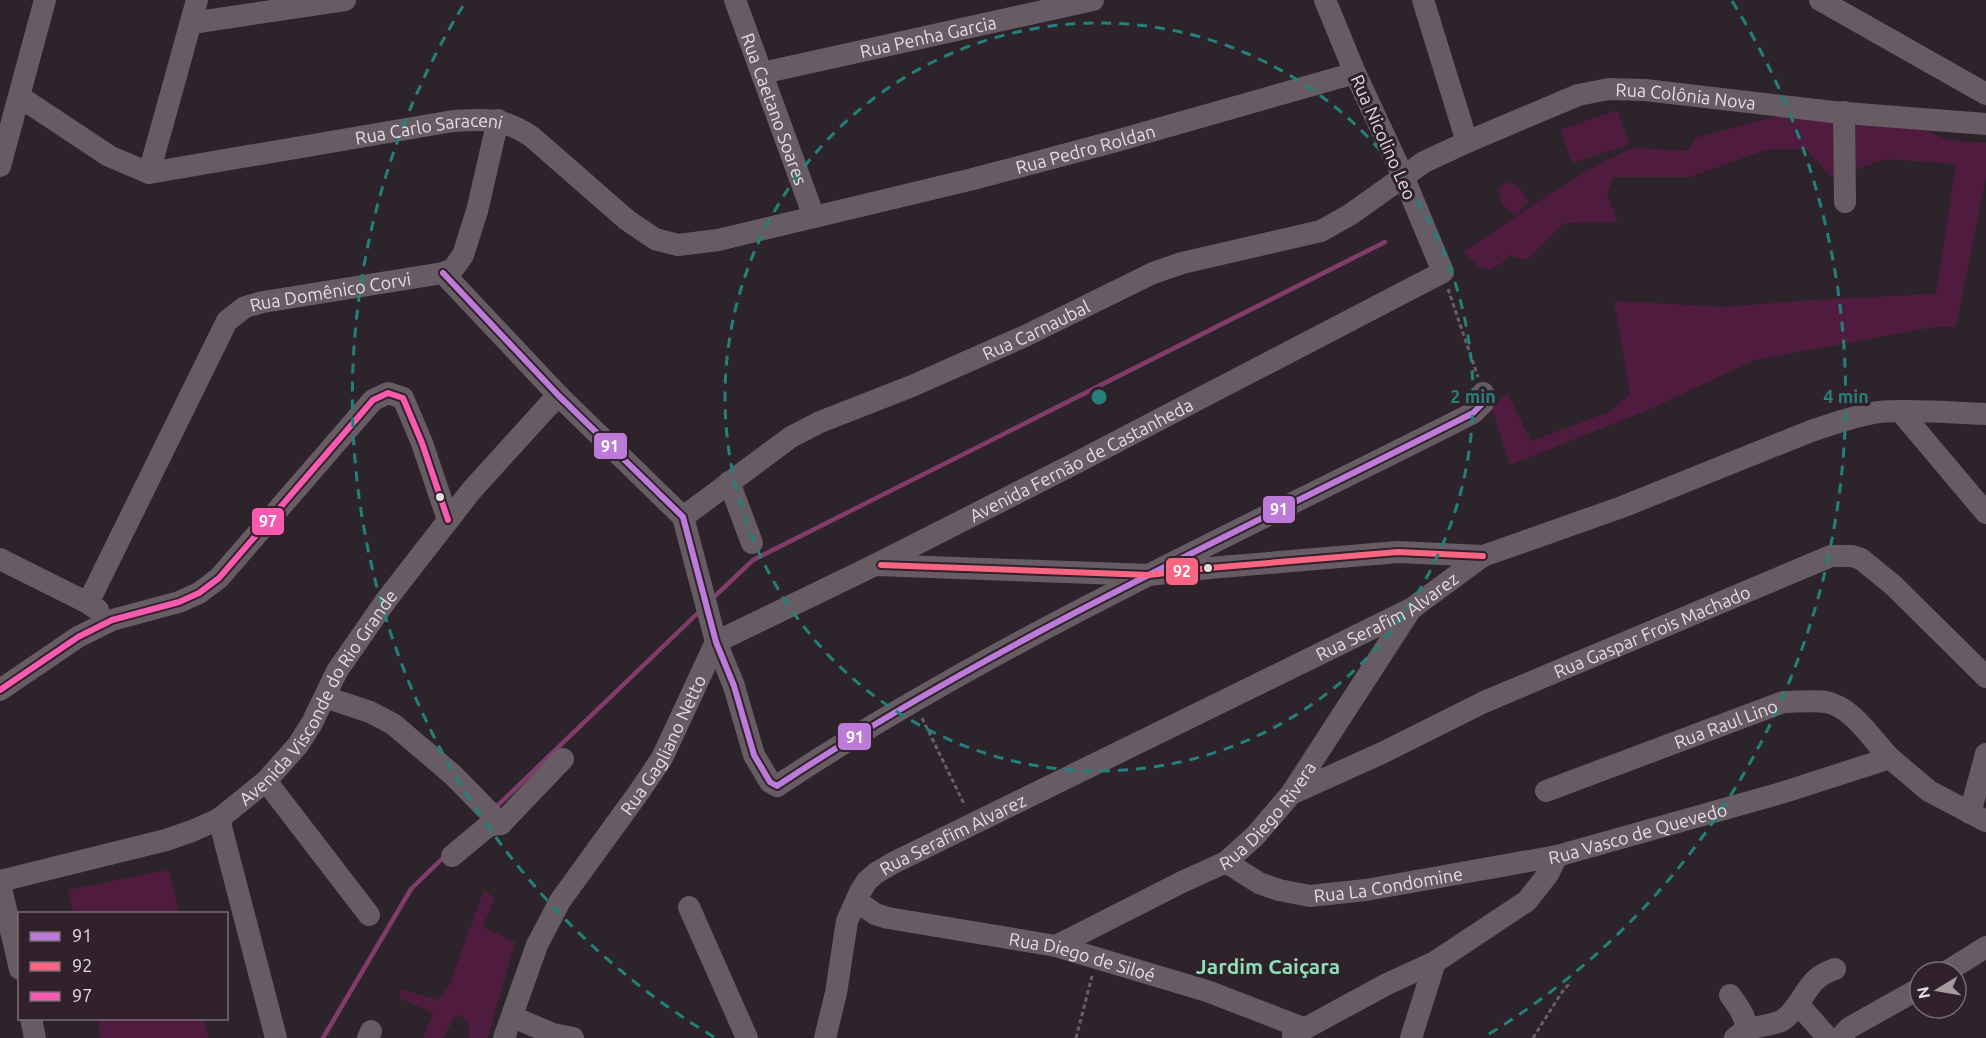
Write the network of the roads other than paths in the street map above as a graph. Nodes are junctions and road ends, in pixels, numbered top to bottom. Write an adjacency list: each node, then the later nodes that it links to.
1 (45, 0): 13 (street)
2 (197, 0): 9 (street)
3 (345, 0): 9 (street)
4 (735, 0): 10 (street, Rua Caetano Soares)
5 (1093, 0): 10 (street, Rua Penha Garcia)
6 (1325, 0): 11 (street, Rua Nicolino Leo)
7 (1423, 0): 17 (street)
8 (1820, 0): 12 (street)
9 (192, 23): 19 (street)
10 (762, 73): 22 (street, Rua Caetano Soares)
11 (1354, 73): 20 (street, Rua Nicolino Leo); 22 (street, Rua Pedro Roldan)
12 (1986, 94)
13 (20, 97): 18 (street); 19 (street)
14 (1844, 112): 16 (street, Rua Colônia Nova); 17 (street, Rua Colônia Nova); 21 (street)
15 (498, 120): 19 (street, Rua Carlo Saraceni); 22 (street, Rua Carlo Saraceni); 24 (street)
16 (1986, 124)
17 (1467, 142): 20 (street, Rua Colônia Nova)
18 (0, 166)
19 (149, 173)
20 (1402, 176): 23 (street, Rua Nicolino Leo); 29 (street, Rua Carnaubal)
21 (1845, 202)
22 (814, 217)
23 (1443, 272): 36 (street, Avenida Fernão de Castanheda)
24 (443, 273): 26 (street); 38 (street, Rua Domênico Corvi)
25 (1483, 393): 37 (street)
26 (558, 395): 31 (street); 32 (street, Avenida Visconde do Rio Grande)
27 (1900, 411): 28 (street, Rua Serafim Alvarez); 30 (street); 34 (street, Rua Serafim Alvarez)
28 (1986, 414)
29 (729, 482): 31 (street, Rua Carnaubal); 33 (street)
30 (1986, 513)
31 (683, 517): 41 (street)
32 (448, 520): 40 (street); 44 (street, Avenida Visconde do Rio Grande)
33 (752, 543)
34 (1483, 556): 37 (street); 39 (street, Rua Serafim Alvarez)
35 (0, 559): 38 (street)
36 (875, 565): 37 (street); 41 (street, Avenida Fernão de Castanheda)
37 (1149, 575): 41 (street)
38 (88, 603): 40 (street)
39 (1411, 609): 50 (street, Rua Diego Rivera); 58 (street, Rua Serafim Alvarez)
40 (112, 620): 43 (street)
41 (716, 642): 70 (street, Rua Gagliano Netto)
42 (1986, 677): 50 (street, Rua Gaspar Frois Machado)
43 (0, 690)
44 (325, 697): 48 (street, Avenida Visconde do Rio Grande); 53 (street)
45 (1986, 754): 51 (street)
46 (1890, 758): 49 (street, Rua Raul Lino); 51 (street); 55 (street, Rua Vasco de Quevedo)
47 (563, 759): 53 (street)
48 (266, 781): 52 (street, Avenida Visconde do Rio Grande); 60 (street)
49 (1546, 791)
50 (1291, 794): 56 (street, Rua Diego Rivera)
51 (1978, 817)
52 (219, 819): 57 (street, Avenida Visconde do Rio Grande); 76 (street)
53 (501, 824): 54 (street)
54 (452, 856)
55 (1557, 856): 56 (street, Rua La Condomine); 65 (street, Rua Vasco de Quevedo)
56 (1226, 862): 61 (street, Rua Diego Rivera)
57 (0, 882): 63 (street)
58 (857, 901): 61 (street, Rua Diego de Siloé); 79 (street, Rua Serafim Alvarez)
59 (689, 907): 78 (street)
60 (369, 915)
61 (1056, 946): 72 (street, Rua Diego de Siloé)
62 (1986, 947): 64 (street)
63 (18, 960)
64 (1965, 960)
65 (1435, 962): 72 (street, Rua Vasco de Quevedo); 80 (street)
66 (1835, 969): 69 (street)
67 (1908, 994): 82 (street)
68 (1730, 996): 73 (street)
69 (1798, 1004): 73 (street); 81 (street)
70 (513, 1017): 74 (street); 77 (street, Rua Gagliano Netto)
71 (31, 1020): 75 (street)
72 (1296, 1033)
73 (1740, 1034)
74 (560, 1037)
75 (35, 1038)
76 (276, 1038)
77 (504, 1038)
78 (747, 1038)
79 (825, 1038)
80 (1411, 1038)
81 (1828, 1038)
82 (1839, 1038)

